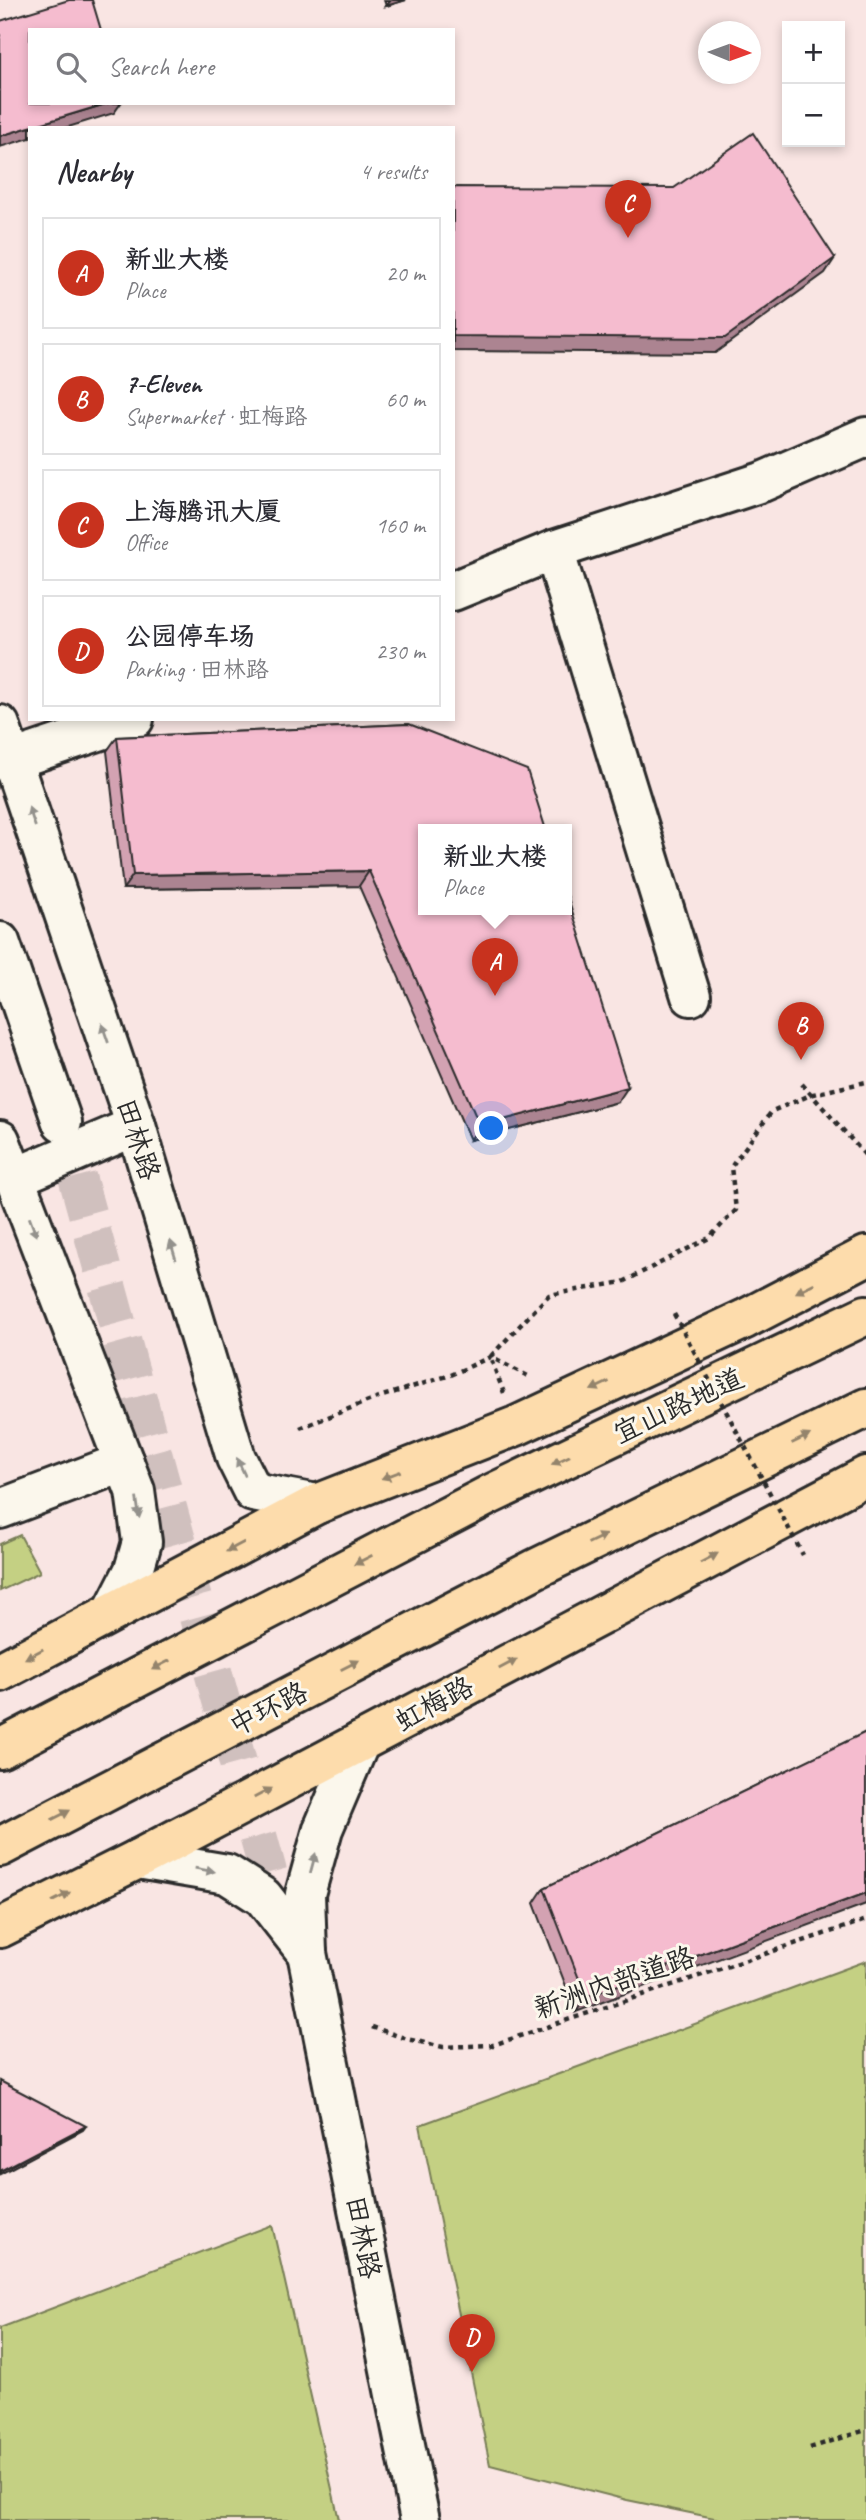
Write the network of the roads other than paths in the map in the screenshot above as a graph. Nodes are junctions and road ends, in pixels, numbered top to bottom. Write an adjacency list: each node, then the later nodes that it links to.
1 (866, 437): 2 (street)
2 (554, 550): 3 (street); 8 (street)
3 (455, 591)
4 (128, 721): 6 (street)
5 (0, 725): 6 (street, 田林路)
6 (12, 760): 10 (street, 田林路, one-way to 6)
7 (0, 942): 9 (street)
8 (691, 996)
9 (62, 1122)
10 (136, 1126): 12 (street); 18 (street, 田林路, one-way to 10)
11 (0, 1140): 12 (street)
12 (14, 1178): 16 (street, one-way to 16)
13 (866, 1256): 18 (main road, one-way to 18)
14 (866, 1315): 23 (main road, 宜山路地道, one-way to 23)
15 (866, 1408): 24 (main road, 中环路, one-way to 15)
16 (124, 1462): 19 (street); 20 (street, one-way to 20)
17 (866, 1476): 22 (main road, 虹梅路, one-way to 17)
18 (317, 1504): 20 (main road, one-way to 20)
19 (0, 1509)
20 (113, 1611): 21 (main road, one-way to 21)
21 (0, 1672)
22 (360, 1742): 25 (main road, 虹梅路, one-way to 22); 27 (street, 田林路, one-way to 22)
23 (0, 1749)
24 (0, 1847)
25 (138, 1859): 26 (main road, 虹梅路, one-way to 25); 27 (street, 田林路, one-way to 27)
26 (0, 1928)
27 (307, 1953): 28 (street, 田林路)
28 (420, 2520)

